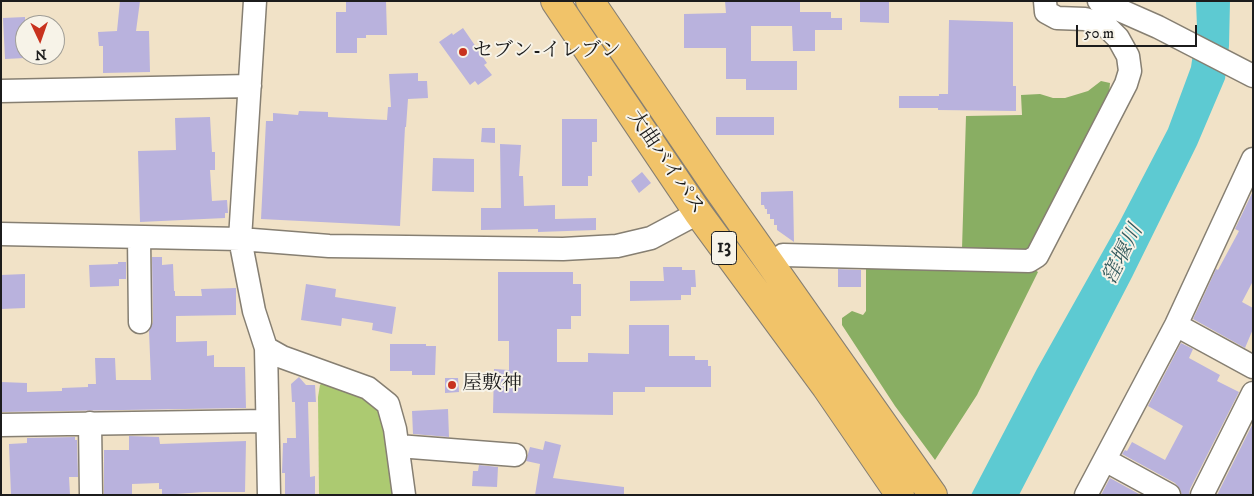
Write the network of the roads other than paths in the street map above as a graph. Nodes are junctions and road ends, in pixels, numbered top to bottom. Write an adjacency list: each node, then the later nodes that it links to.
1 (255, 1): 7 (street)
2 (555, 1): 10 (highway, 大曲バイパス / 13)
3 (590, 1): 26 (highway, 大曲バイパス / 13)
4 (1045, 1): 14 (street)
5 (1099, 1): 6 (street)
6 (1253, 76)
7 (250, 86): 8 (street); 13 (street)
8 (1, 91)
9 (1253, 159): 16 (street)
10 (698, 213): 13 (street); 27 (highway, 大曲バイパス / 13)
11 (1, 234): 12 (street)
12 (139, 237): 13 (street); 15 (street)
13 (240, 239): 17 (street)
14 (783, 255)
15 (140, 322)
16 (1176, 326): 18 (street); 25 (street)
17 (266, 348): 20 (street); 23 (street)
18 (1253, 367)
19 (1253, 393): 33 (street)
20 (268, 421): 21 (street); 29 (street)
21 (90, 423): 22 (street); 28 (street)
22 (1, 425)
23 (398, 446): 24 (street); 30 (street)
24 (515, 455)
25 (1105, 460): 31 (street); 32 (street)
26 (929, 488)
27 (898, 493)
28 (91, 495)
29 (269, 495)
30 (404, 495)
31 (1086, 495)
32 (1169, 495)
33 (1202, 495)

